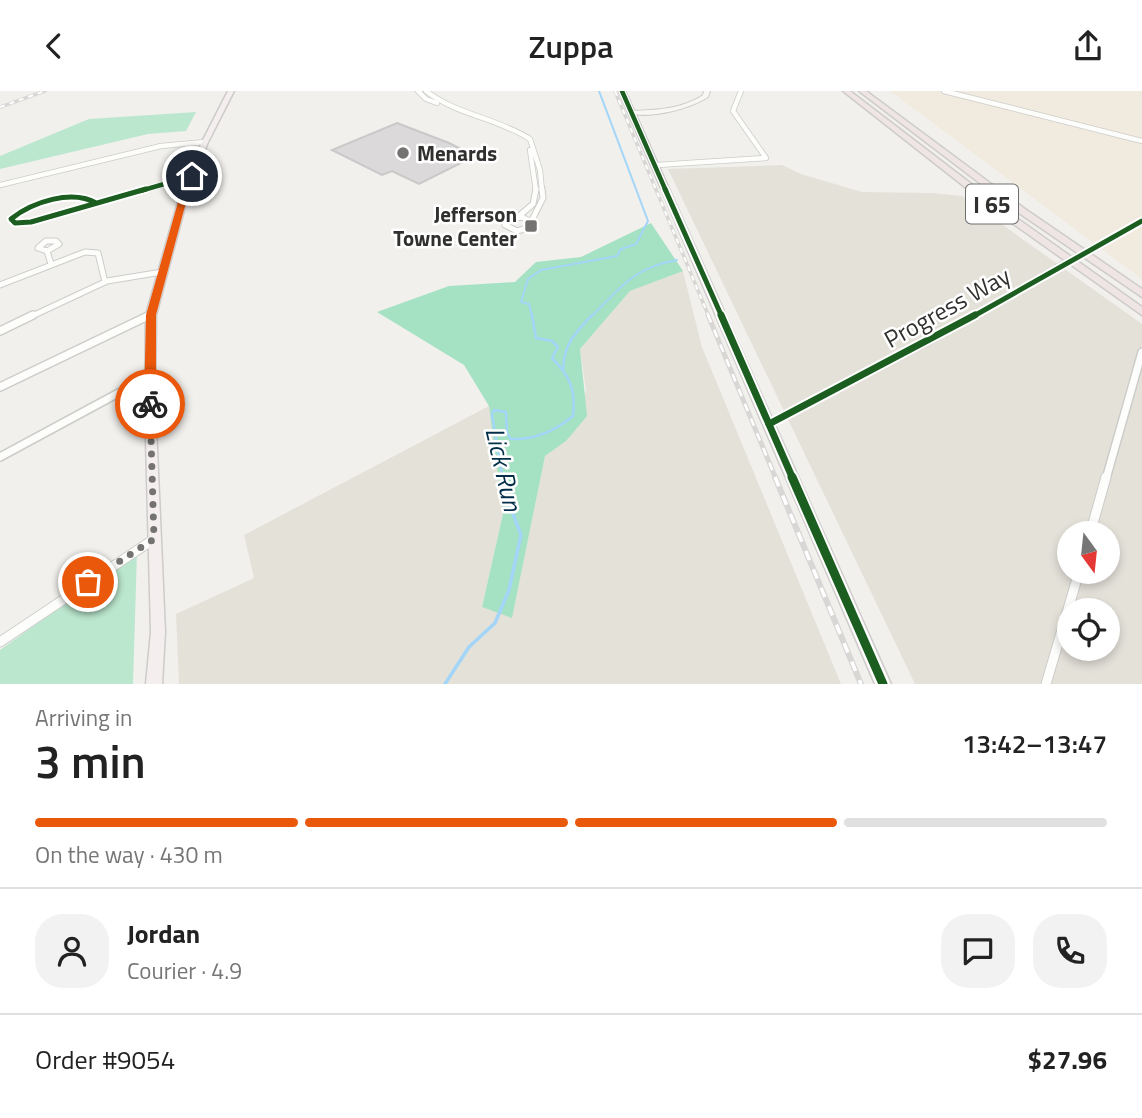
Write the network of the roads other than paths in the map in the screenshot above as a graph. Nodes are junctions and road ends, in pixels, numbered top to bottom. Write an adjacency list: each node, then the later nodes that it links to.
1 (231, 91): 14 (main road)
2 (418, 91): 21 (street)
3 (426, 91): 23 (street)
4 (622, 91): 12 (main road)
5 (707, 91): 12 (main road)
6 (741, 91): 16 (street)
7 (837, 91): 15 (highway)
8 (846, 91): 15 (highway, I 65)
9 (862, 91): 19 (highway, I 65)
10 (876, 91): 19 (highway)
11 (944, 91): 13 (street)
12 (632, 113): 16 (main road)
13 (1142, 141)
14 (205, 142): 17 (main road); 18 (street)
15 (919, 148): 31 (highway, I 65)
16 (657, 165): 37 (main road)
17 (192, 176): 20 (street); 27 (main road)
18 (0, 185)
19 (1007, 200): 30 (highway, I 65)
20 (96, 203): 20 (street)
21 (518, 217): 23 (street); 23 (street)
22 (1142, 221): 26 (street, Progress Way, bridge)
23 (531, 222)
24 (47, 251): 25 (street)
25 (51, 264): 28 (street); 29 (street)
26 (1056, 268): 37 (street, Progress Way)
27 (162, 272): 28 (street); 32 (main road)
28 (106, 282): 33 (street)
29 (0, 285)
30 (1142, 294)
31 (1142, 311)
32 (151, 315): 35 (main road); 36 (street)
33 (0, 331)
34 (1142, 352): 39 (street)
35 (150, 376): 38 (street); 40 (main road)
36 (0, 387)
37 (769, 424): 44 (main road)
38 (0, 457)
39 (1094, 521)
40 (154, 539): 42 (street); 43 (main road)
41 (1075, 585): 45 (street)
42 (0, 642)
43 (154, 684)
44 (883, 684)
45 (1046, 684)

